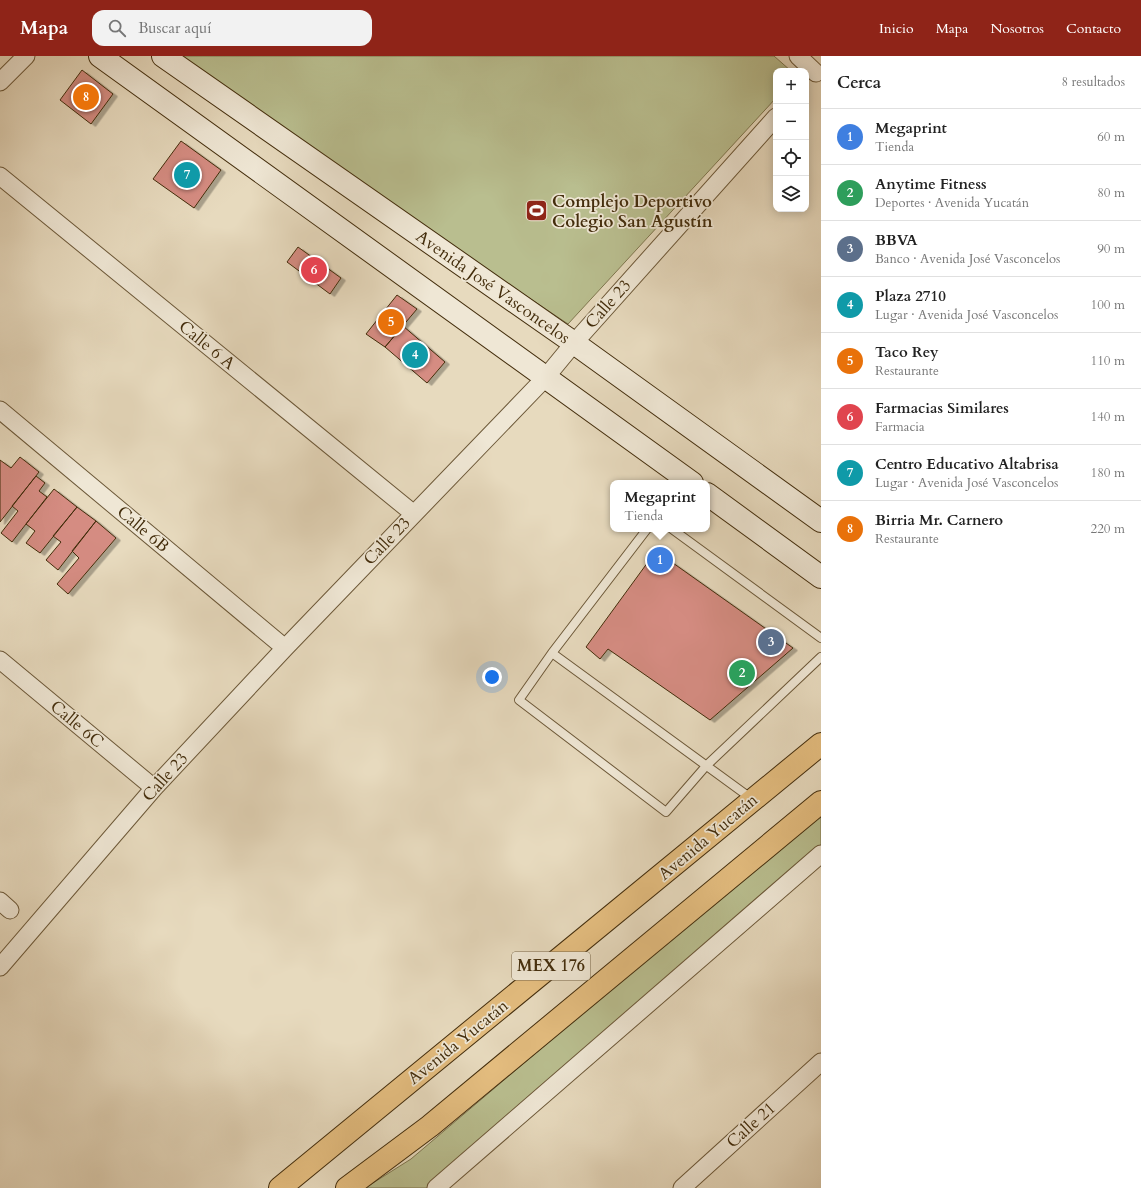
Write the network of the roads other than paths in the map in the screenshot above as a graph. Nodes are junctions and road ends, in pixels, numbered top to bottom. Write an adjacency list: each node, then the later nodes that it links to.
1 (26, 56): 6 (street)
2 (100, 56): 10 (main road)
3 (163, 56): 9 (main road, Avenida José Vasconcelos)
4 (798, 56): 5 (street)
5 (814, 75)
6 (0, 82)
7 (773, 120): 9 (street, Calle 23)
8 (0, 176): 14 (street, Calle 6 A)
9 (574, 343): 10 (street, Calle 23); 15 (main road, Avenida José Vasconcelos)
10 (546, 377): 12 (main road); 14 (street, Calle 23)
11 (0, 410): 20 (street, Calle 6B)
12 (686, 480)
13 (710, 496): 18 (main road)
14 (414, 514): 20 (street, Calle 23)
15 (821, 521)
16 (645, 532): 21 (lane)
17 (676, 532): 19 (lane)
18 (821, 577)
19 (821, 638)
20 (285, 648): 26 (street, Calle 23)
21 (552, 653): 25 (lane); 25 (lane)
22 (821, 657): 25 (lane)
23 (0, 660): 26 (street, Calle 6C)
24 (821, 744): 27 (main road, Avenida Yucatán / MEX 176)
25 (706, 766): 27 (lane)
26 (154, 788): 30 (street, Calle 23)
27 (753, 800): 32 (main road, Avenida Yucatán / MEX 176)
28 (821, 802): 33 (main road, MEX 176)
29 (821, 854): 34 (street)
30 (0, 967)
31 (821, 1062): 35 (street, Calle 21)
32 (280, 1188)
33 (347, 1188)
34 (436, 1188)
35 (682, 1188)

